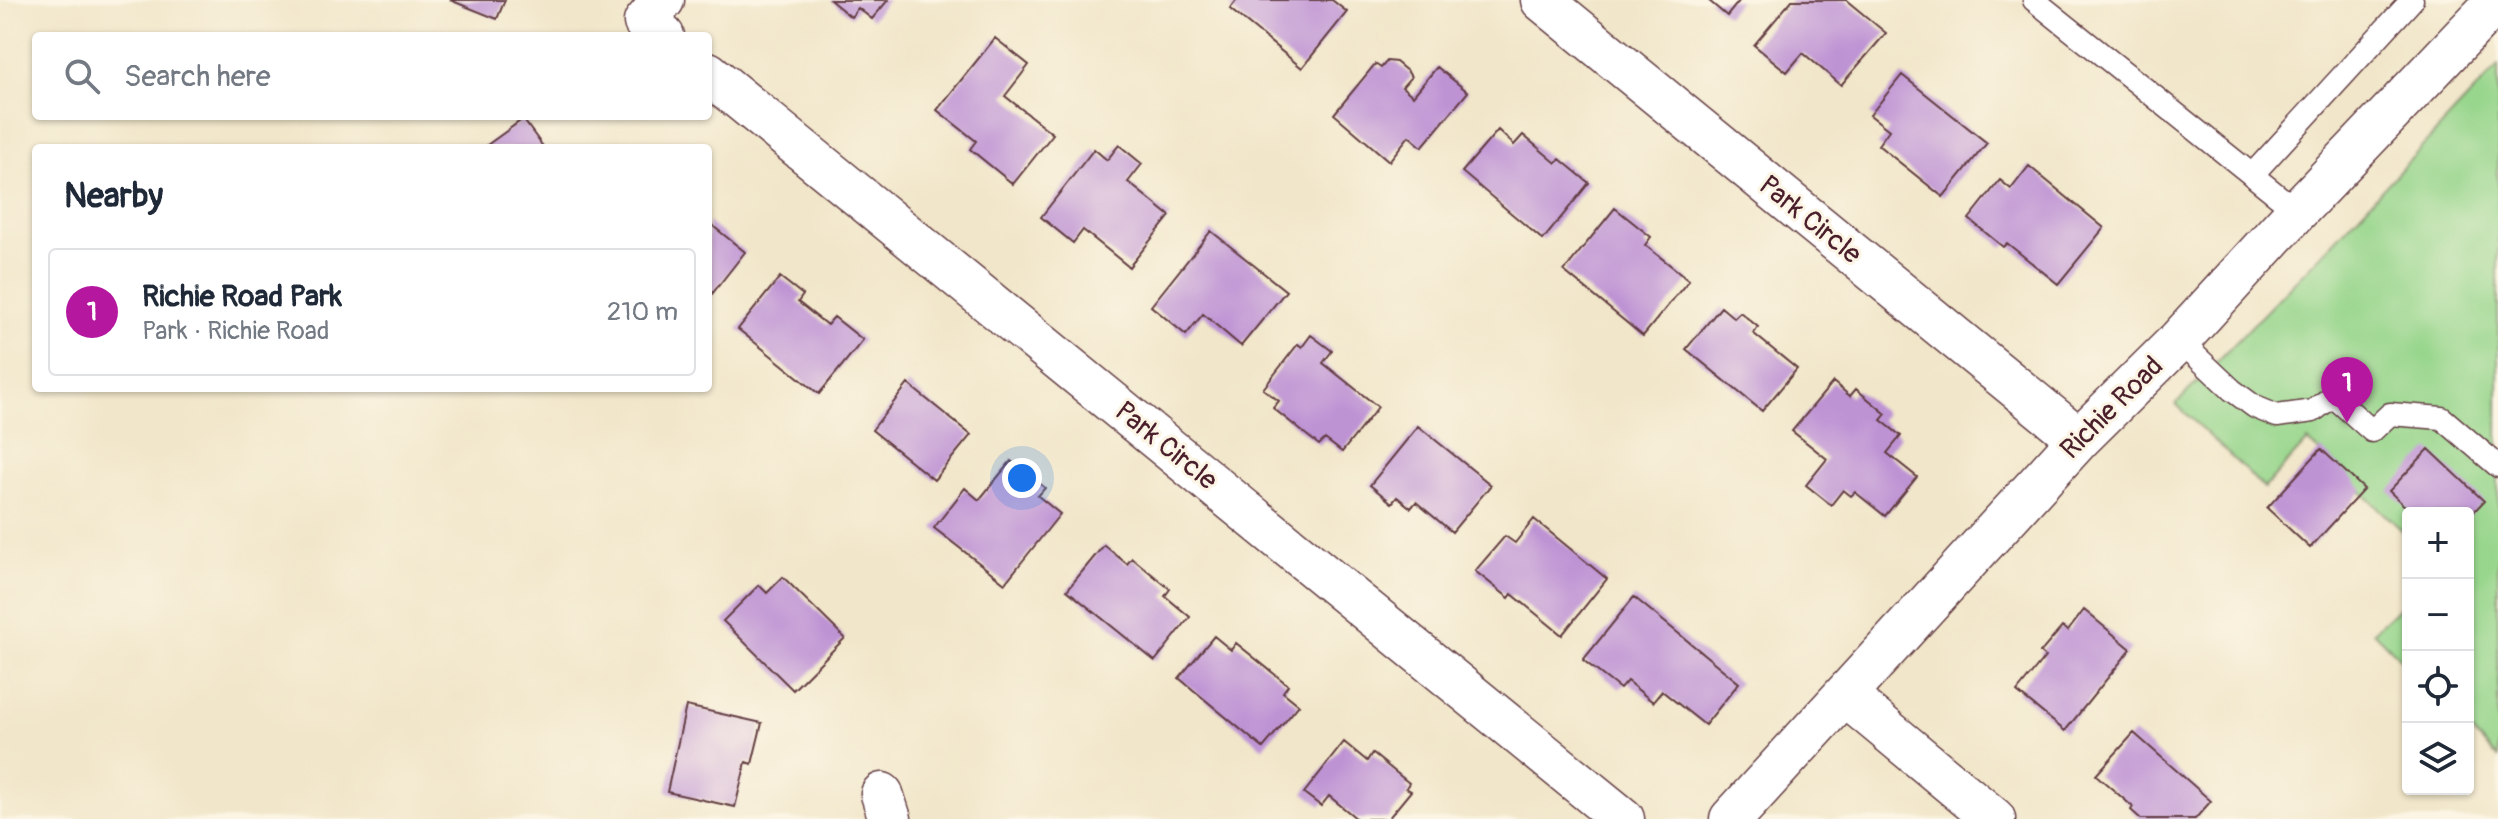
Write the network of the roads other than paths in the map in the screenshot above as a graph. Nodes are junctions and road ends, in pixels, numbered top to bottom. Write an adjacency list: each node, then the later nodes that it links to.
1 (663, 0): 6 (street)
2 (1542, 0): 11 (street, Park Circle)
3 (2034, 0): 8 (lane)
4 (2412, 0): 8 (lane)
5 (2495, 3): 9 (street, Richie Road)
6 (658, 32)
7 (712, 76): 14 (street, Park Circle)
8 (2252, 175): 9 (lane)
9 (2297, 211): 10 (street, Richie Road)
10 (2179, 340): 11 (street, Richie Road); 12 (lane)
11 (2079, 439): 13 (street, Richie Road)
12 (2498, 466)
13 (1846, 696): 15 (street, Richie Road); 16 (street)
14 (1623, 819)
15 (1731, 819)
16 (1994, 819)

